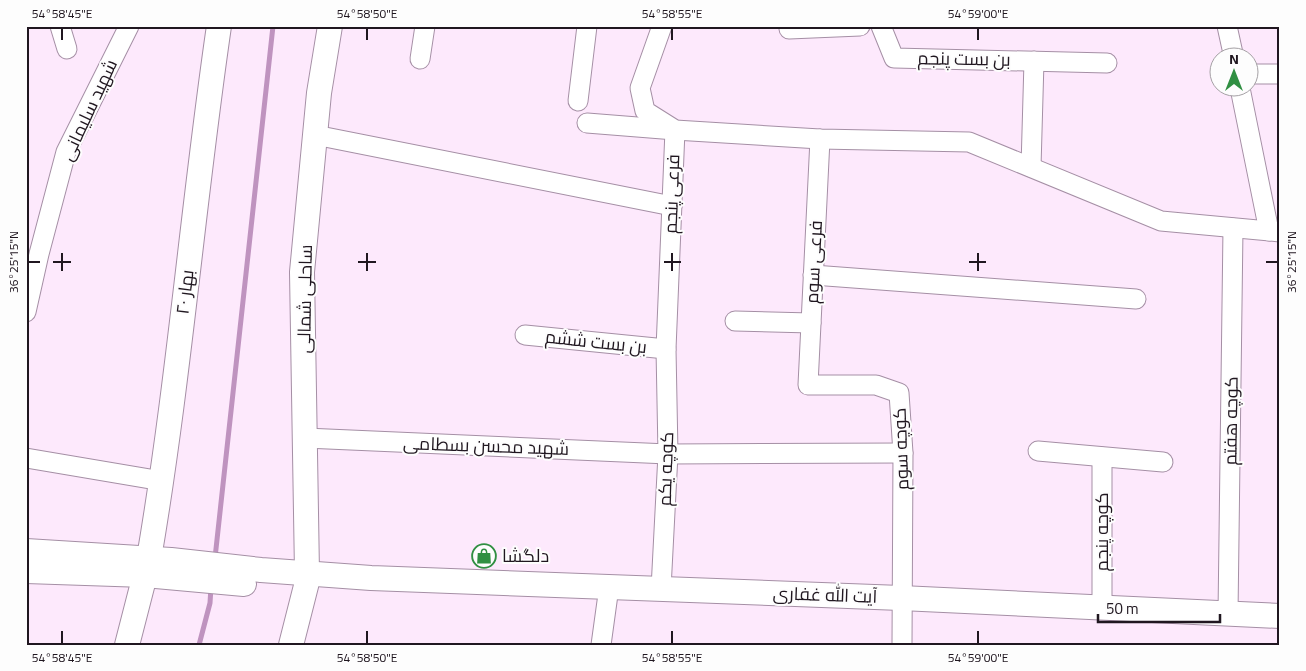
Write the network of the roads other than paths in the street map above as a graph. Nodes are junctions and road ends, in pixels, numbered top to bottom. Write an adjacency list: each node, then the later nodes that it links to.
1 (60, 26): 13 (street)
2 (129, 26): 31 (street, شهید سلیمانی)
3 (219, 26): 44 (street, بهار ۲۰)
4 (330, 26): 23 (street, ساحلی شمالی)
5 (425, 26): 14 (street)
6 (587, 26): 20 (street)
7 (662, 26): 22 (street)
8 (860, 26): 11 (street)
9 (881, 26): 15 (street, بن بست پنجم)
10 (1227, 26): 12 (street)
11 (789, 29)
12 (1232, 48)
13 (67, 49)
14 (420, 59)
15 (1034, 61): 16 (street, بن بست پنجم); 25 (street)
16 (1107, 63)
17 (1258, 74): 18 (street)
18 (1280, 74)
19 (1242, 98): 28 (street)
20 (578, 101)
21 (587, 123): 22 (street)
22 (675, 130): 24 (street); 26 (street, فرعی پنجم)
23 (315, 135): 26 (street); 37 (street, ساحلی شمالی)
24 (820, 139): 25 (street); 29 (street, فرعی سوم)
25 (1030, 167): 27 (street)
26 (672, 206): 35 (street, فرعی پنجم)
27 (1233, 228): 28 (street); 53 (street, کوچه هفتم)
28 (1275, 232)
29 (813, 275): 30 (street); 33 (street, فرعی سوم)
30 (1136, 300)
31 (26, 312)
32 (735, 322): 33 (street)
33 (811, 323): 36 (street, فرعی سوم)
34 (526, 335): 35 (street, بن بست ششم)
35 (666, 349): 40 (street, کوچه یکم)
36 (808, 385): 39 (street, کوچه سوم)
37 (305, 438): 40 (street, شهید محسن بسطامی); 48 (street, ساحلی شمالی)
38 (1038, 451): 41 (street)
39 (903, 453): 40 (street, شهید محسن بسطامی); 51 (street, کوچه سوم)
40 (668, 454): 50 (street, کوچه یکم)
41 (1102, 457): 43 (street); 52 (street, کوچه پنجم)
42 (26, 458): 44 (street)
43 (1163, 462)
44 (162, 481): 46 (street, بهار ۲۰)
45 (26, 551): 46 (street)
46 (158, 568): 47 (street); 48 (street, آیت الله غفاری); 55 (street, بهار ۲۰)
47 (26, 571)
48 (307, 578): 49 (street, آیت الله غفاری); 56 (street, ساحلی شمالی)
49 (609, 587): 50 (street, آیت الله غفاری); 57 (street)
50 (661, 588): 51 (street, آیت الله غفاری)
51 (901, 598): 52 (street, آیت الله غفاری); 58 (street, کوچه سوم)
52 (1102, 608): 53 (street, آیت الله غفاری)
53 (1228, 614): 54 (street, آیت الله غفاری)
54 (1280, 616)
55 (127, 645)
56 (291, 645)
57 (601, 645)
58 (902, 645)

